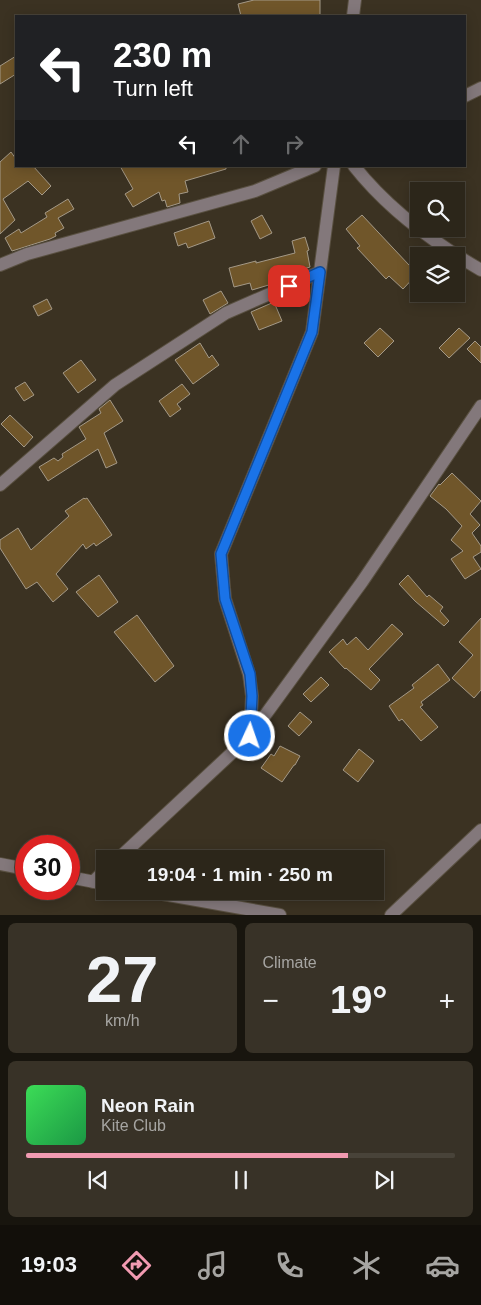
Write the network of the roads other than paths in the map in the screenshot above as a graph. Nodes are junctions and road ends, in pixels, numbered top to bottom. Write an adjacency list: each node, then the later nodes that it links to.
1 (355, 0): 2 (street)
2 (353, 15)
3 (481, 88): 4 (street)
4 (466, 96)
5 (313, 167): 8 (street)
6 (334, 167): 10 (street)
7 (355, 167): 9 (street)
8 (0, 265)
9 (481, 270)
10 (320, 272): 12 (street); 13 (street)
11 (481, 406): 13 (street)
12 (0, 486)
13 (250, 736): 15 (street)
14 (481, 830): 23 (street)
15 (128, 850)
16 (0, 864): 17 (street)
17 (15, 867)
18 (80, 879): 19 (street)
19 (96, 882)
20 (193, 900): 21 (street)
21 (260, 913): 22 (street)
22 (280, 915)
23 (391, 915)

